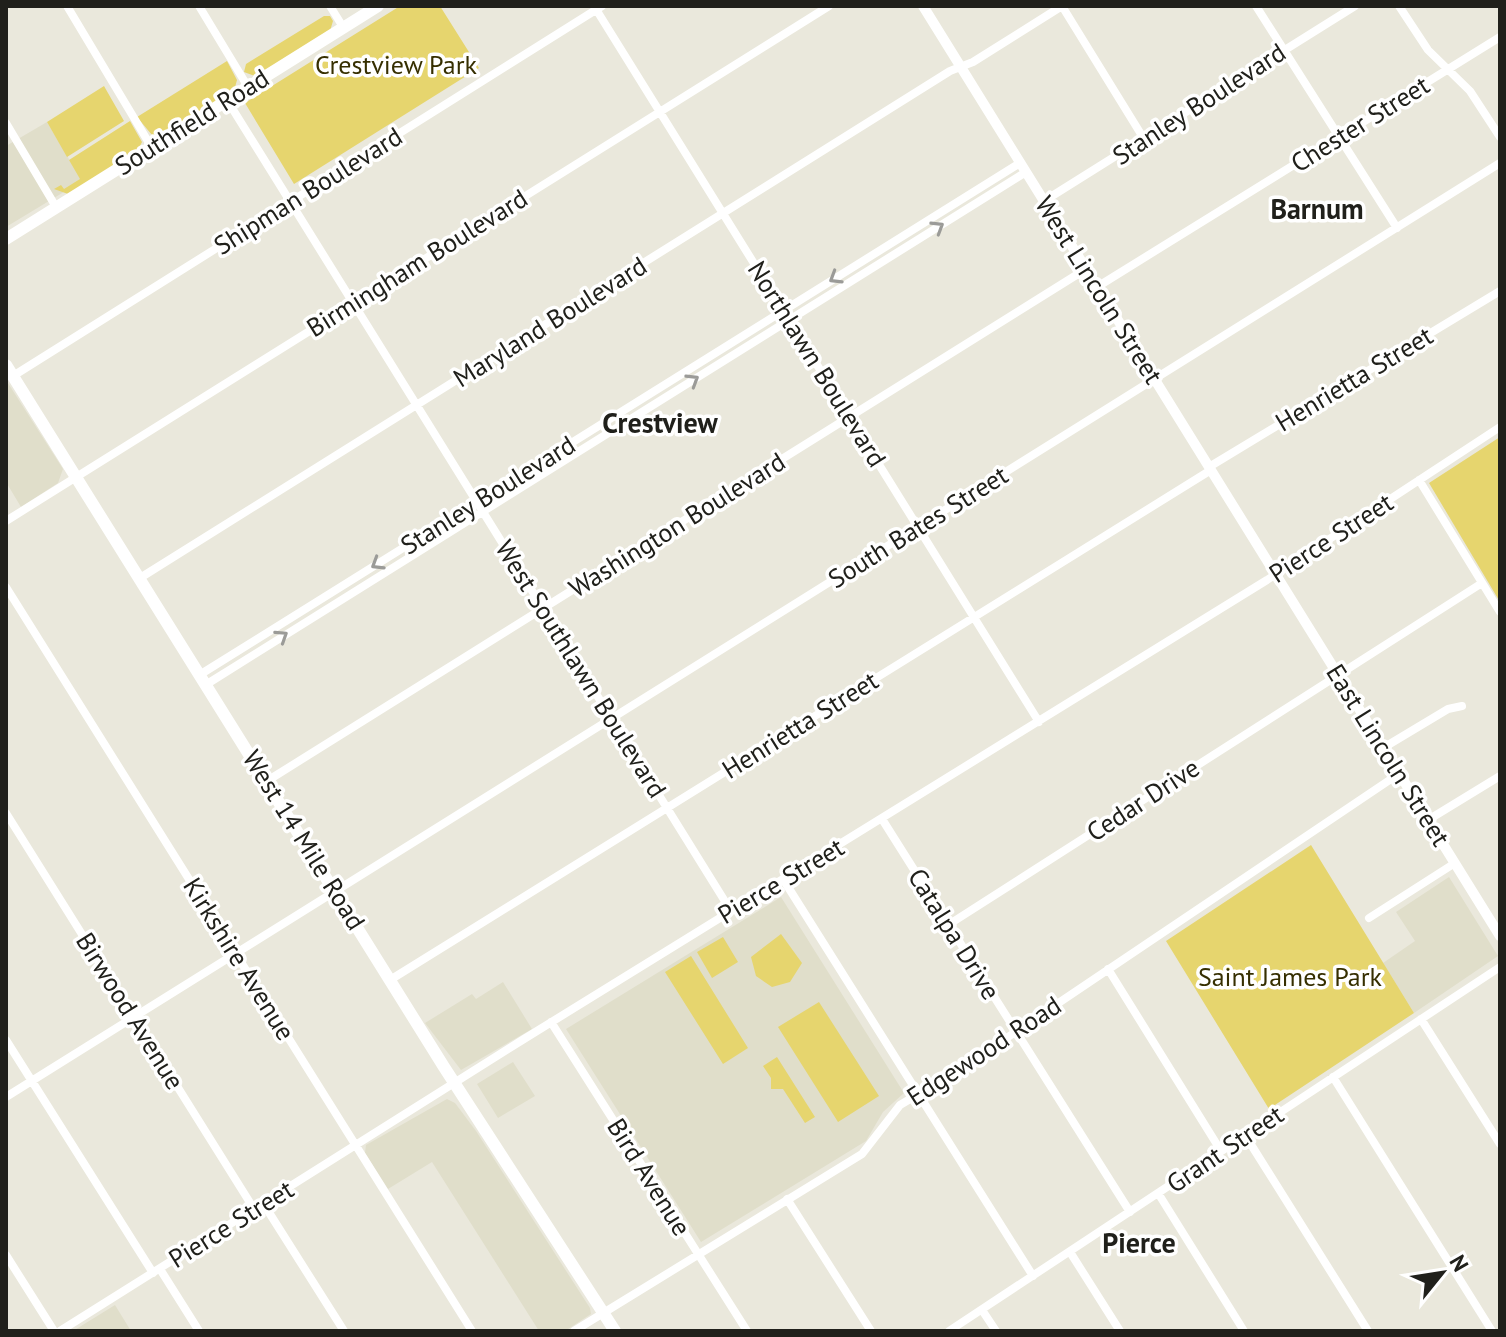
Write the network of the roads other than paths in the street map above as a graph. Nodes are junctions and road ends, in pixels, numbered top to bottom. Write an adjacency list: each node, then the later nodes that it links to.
1 (67, 6): 24 (street)
2 (199, 6): 17 (street)
3 (330, 6): 12 (street)
4 (378, 6): 12 (main road, Southfield Road)
5 (829, 6): 19 (street, Birmingham Boulevard)
6 (923, 6): 15 (street, West Lincoln Street)
7 (1062, 6): 15 (street, Maryland Boulevard); 23 (street)
8 (1256, 6): 14 (street)
9 (1355, 6): 14 (street, Stanley Boulevard)
10 (1399, 6): 16 (street)
11 (598, 7): 19 (street, Northlawn Boulevard); 28 (street, Shipman Boulevard)
12 (343, 27): 17 (main road, Southfield Road)
13 (1500, 37): 16 (street, Chester Street)
14 (1284, 51): 21 (street); 23 (street, Stanley Boulevard)
15 (961, 67): 26 (street, West Lincoln Street); 31 (street, Maryland Boulevard)
16 (1449, 69): 21 (street, Chester Street); 22 (street)
17 (248, 87): 18 (main road, Southfield Road)
18 (227, 100): 24 (main road, Southfield Road); 28 (street, West Southlawn Boulevard)
19 (660, 111): 31 (street, Northlawn Boulevard); 39 (street, Birmingham Boulevard)
20 (6, 123): 30 (street)
21 (1339, 137): 32 (street); 37 (street, Chester Street)
22 (1500, 137)
23 (1144, 139): 29 (street, Stanley Boulevard)
24 (152, 148): 30 (main road, Southfield Road)
25 (1497, 165): 27 (street); 32 (street, South Bates Street)
26 (1023, 168): 29 (street, West Lincoln Street); 34 (street, Stanley Boulevard); 35 (street, Stanley Boulevard, one-way to 26)
27 (1500, 177)
28 (290, 201): 39 (street, West Southlawn Boulevard); 41 (street, Shipman Boulevard)
29 (1044, 201): 36 (street, West Lincoln Street)
30 (56, 207): 33 (main road, Southfield Road)
31 (723, 213): 40 (street, Northlawn Boulevard); 44 (street, Maryland Boulevard)
32 (1397, 228): 42 (street, South Bates Street)
33 (6, 239)
34 (890, 244): 35 (street); 40 (street, Stanley Boulevard, one-way to 40)
35 (896, 253): 40 (street, Stanley Boulevard)
36 (1086, 269): 37 (street, West Lincoln Street); 46 (street, Washington Boulevard)
37 (1097, 287): 42 (street, West Lincoln Street)
38 (1500, 291): 48 (street, Henrietta Street)
39 (353, 303): 44 (street, West Southlawn Boulevard); 49 (street, Birmingham Boulevard)
40 (786, 315): 43 (street, Stanley Boulevard); 45 (street, Stanley Boulevard, one-way to 40); 46 (street, Northlawn Boulevard)
41 (9, 370): 49 (main road, West 14 Mile Road)
42 (1154, 379): 48 (street, West Lincoln Street); 54 (street, South Bates Street)
43 (635, 403): 45 (street); 51 (street, Stanley Boulevard)
44 (417, 405): 51 (street, West Southlawn Boulevard); 56 (street, Maryland Boulevard)
45 (641, 412): 52 (street, Stanley Boulevard)
46 (850, 417): 54 (street, Northlawn Boulevard); 60 (street, Washington Boulevard)
47 (1500, 427): 50 (street, Pierce Street)
48 (1210, 469): 55 (street, West Lincoln Street); 62 (street, Henrietta Street)
49 (77, 476): 53 (street, Birmingham Boulevard); 56 (main road, West 14 Mile Road)
50 (1419, 480): 55 (street, Pierce Street); 57 (street)
51 (477, 502): 52 (street, West Southlawn Boulevard); 59 (street, Stanley Boulevard, one-way to 59)
52 (482, 511): 59 (street, Stanley Boulevard); 60 (street, West Southlawn Boulevard)
53 (6, 521)
54 (918, 526): 62 (street, Northlawn Boulevard); 66 (street, South Bates Street)
55 (1276, 575): 63 (street, East Lincoln Street); 67 (street, Pierce Street)
56 (140, 578): 64 (main road, West 14 Mile Road)
57 (1482, 583): 61 (street); 63 (street, Cedar Drive)
58 (6, 587): 83 (street, Kirkshire Avenue)
59 (344, 591): 64 (street, Stanley Boulevard)
60 (543, 608): 66 (street, West Southlawn Boulevard); 71 (street, Washington Boulevard)
61 (1500, 612)
62 (974, 617): 67 (street, Northlawn Boulevard); 72 (street, Henrietta Street)
63 (1337, 674): 68 (street, East Lincoln Street); 81 (street, Cedar Drive)
64 (204, 679): 71 (main road, West 14 Mile Road)
65 (1462, 706): 68 (street)
66 (611, 717): 72 (street, West Southlawn Boulevard); 78 (street, South Bates Street)
67 (1039, 722): 74 (street, Pierce Street)
68 (1383, 748): 69 (street, East Lincoln Street)
69 (1400, 773): 75 (street, East Lincoln Street); 85 (street, Edgewood Road)
70 (1500, 776): 75 (street)
71 (267, 781): 78 (main road, West 14 Mile Road)
72 (667, 808): 79 (street, West Southlawn Boulevard); 86 (street, Henrietta Street)
73 (6, 813): 87 (street, Birwood Avenue)
74 (882, 819): 77 (street, Pierce Street); 81 (street, Catalpa Drive)
75 (1428, 820): 76 (street, East Lincoln Street)
76 (1455, 863): 80 (street); 82 (street, East Lincoln Street)
77 (783, 879): 79 (street, Pierce Street); 95 (street)
78 (335, 889): 83 (street, South Bates Street); 86 (main road, West 14 Mile Road)
79 (731, 911): 89 (street, Pierce Street)
80 (1369, 918)
81 (948, 925): 90 (street, Catalpa Drive)
82 (1500, 936)
83 (234, 952): 87 (street, South Bates Street); 99 (street, Kirkshire Avenue)
84 (1500, 967): 88 (street, Grant Street)
85 (1108, 969): 90 (street, Edgewood Road); 100 (street)
86 (390, 980): 94 (main road, West 14 Mile Road)
87 (133, 1016): 93 (street, South Bates Street); 104 (street, Birwood Avenue)
88 (1421, 1019): 92 (street, Grant Street); 98 (street)
89 (551, 1022): 94 (street, Pierce Street); 107 (street, Bird Avenue)
90 (1016, 1031): 95 (street, Edgewood Road); 105 (street, Catalpa Drive)
91 (6, 1040): 93 (street)
92 (1333, 1077): 97 (street, Grant Street); 126 (street)
93 (31, 1081): 96 (street, South Bates Street); 109 (street)
94 (454, 1083): 99 (street, Pierce Street); 112 (main road, West 14 Mile Road)
95 (918, 1094): 102 (street, Edgewood Road); 110 (street)
96 (6, 1097)
97 (1245, 1135): 100 (street, Grant Street); 125 (street)
98 (1500, 1144)
99 (355, 1146): 103 (street, Pierce Street); 116 (street, Kirkshire Avenue)
100 (1221, 1151): 101 (street, Grant Street)
101 (1158, 1193): 105 (street, Grant Street); 124 (street)
102 (787, 1199): 107 (street, Edgewood Road); 120 (street)
103 (263, 1203): 104 (street, Pierce Street); 115 (street)
104 (254, 1209): 109 (street, Pierce Street)
105 (1130, 1212): 106 (street, Grant Street)
106 (1070, 1252): 110 (street, Grant Street); 123 (street)
107 (698, 1254): 112 (street, Edgewood Road); 119 (street, Bird Avenue)
108 (6, 1255): 113 (street)
109 (156, 1271): 113 (street, Pierce Street); 114 (street)
110 (1033, 1276): 111 (street, Grant Street)
111 (982, 1310): 121 (street, Grant Street); 122 (street)
112 (603, 1313): 117 (street, Edgewood Road); 118 (main road, West 14 Mile Road)
113 (57, 1331)
114 (199, 1331)
115 (344, 1331)
116 (472, 1331)
117 (574, 1331)
118 (615, 1331)
119 (747, 1331)
120 (871, 1331)
121 (949, 1331)
122 (996, 1331)
123 (1120, 1331)
124 (1244, 1331)
125 (1368, 1331)
126 (1492, 1331)

